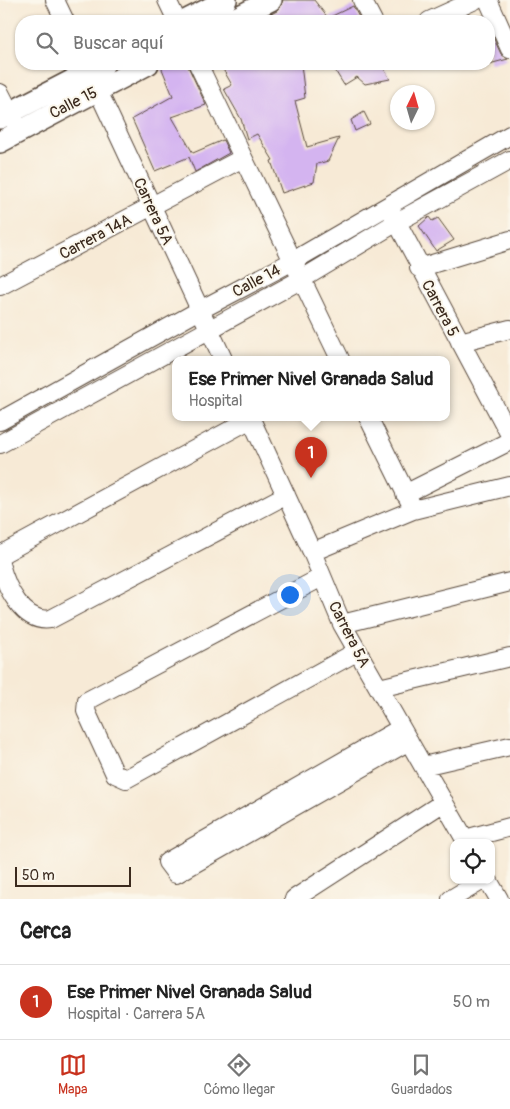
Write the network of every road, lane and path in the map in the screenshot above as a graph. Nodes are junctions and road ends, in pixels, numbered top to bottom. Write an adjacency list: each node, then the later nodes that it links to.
1 (55, 0): 8 (street)
2 (167, 0): 9 (street)
3 (226, 0): 10 (street)
4 (271, 0): 11 (street)
5 (362, 0): 12 (street)
6 (475, 0): 13 (street)
7 (488, 0): 14 (street)
8 (62, 15)
9 (174, 15)
10 (197, 15)
11 (242, 15)
12 (371, 15)
13 (442, 15)
14 (495, 15)
15 (495, 16): 16 (street)
16 (510, 49)
17 (108, 70): 19 (street, Calle 15)
18 (201, 70): 24 (street)
19 (94, 72): 21 (street, Calle 15); 26 (street, Carrera 5A)
20 (0, 93): 21 (street)
21 (10, 120): 23 (street, Calle 15)
22 (510, 135): 27 (street, Calle 14)
23 (0, 142)
24 (243, 158): 26 (street, Carrera 14A); 30 (street)
25 (510, 160): 28 (street, Calle 14)
26 (152, 206): 33 (street, Carrera 14A); 34 (street, Carrera 5A)
27 (389, 206): 28 (street, Carrera 5); 30 (street, Calle 14)
28 (397, 222): 31 (street, Carrera 5); 32 (street, Calle 14)
29 (510, 240): 31 (street)
30 (293, 261): 32 (street); 34 (street, Calle 14)
31 (420, 268): 37 (street, Carrera 5)
32 (302, 279): 35 (street, Calle 14); 39 (street)
33 (0, 286)
34 (200, 310): 35 (street, Carrera 5A); 40 (street, Calle 14)
35 (209, 329): 38 (street, Carrera 5A); 46 (street, Calle 14)
36 (510, 329): 37 (street)
37 (460, 342): 44 (street, Carrera 5)
38 (222, 356)
39 (339, 356)
40 (0, 421)
41 (245, 421): 52 (street)
42 (251, 421): 49 (street, Carrera 5A)
43 (370, 421): 48 (street)
44 (508, 425)
45 (510, 441): 48 (street)
46 (0, 444)
47 (510, 486): 50 (street)
48 (405, 494): 50 (street)
49 (286, 496): 51 (street, Carrera 5A); 53 (street)
50 (413, 510): 51 (street)
51 (312, 552): 54 (street, Carrera 5A)
52 (0, 560)
53 (0, 564)
54 (322, 577): 56 (street, Carrera 5A); 57 (street)
55 (510, 582): 56 (street)
56 (342, 624): 57 (street, Carrera 5A)
57 (358, 651): 59 (street, Carrera 5A)
58 (510, 657): 59 (street)
59 (379, 688): 60 (street, Carrera 5A)
60 (405, 734): 60 (street); 62 (street, Carrera 5A)
61 (510, 746): 62 (street)
62 (423, 766): 63 (street, Carrera 5A)
63 (444, 802): 65 (street, Carrera 5A); 69 (street)
64 (510, 827): 66 (street)
65 (465, 839)
66 (472, 839)
67 (476, 884): 70 (street)
68 (490, 884): 71 (street)
69 (294, 899)
70 (451, 899)
71 (499, 899)

